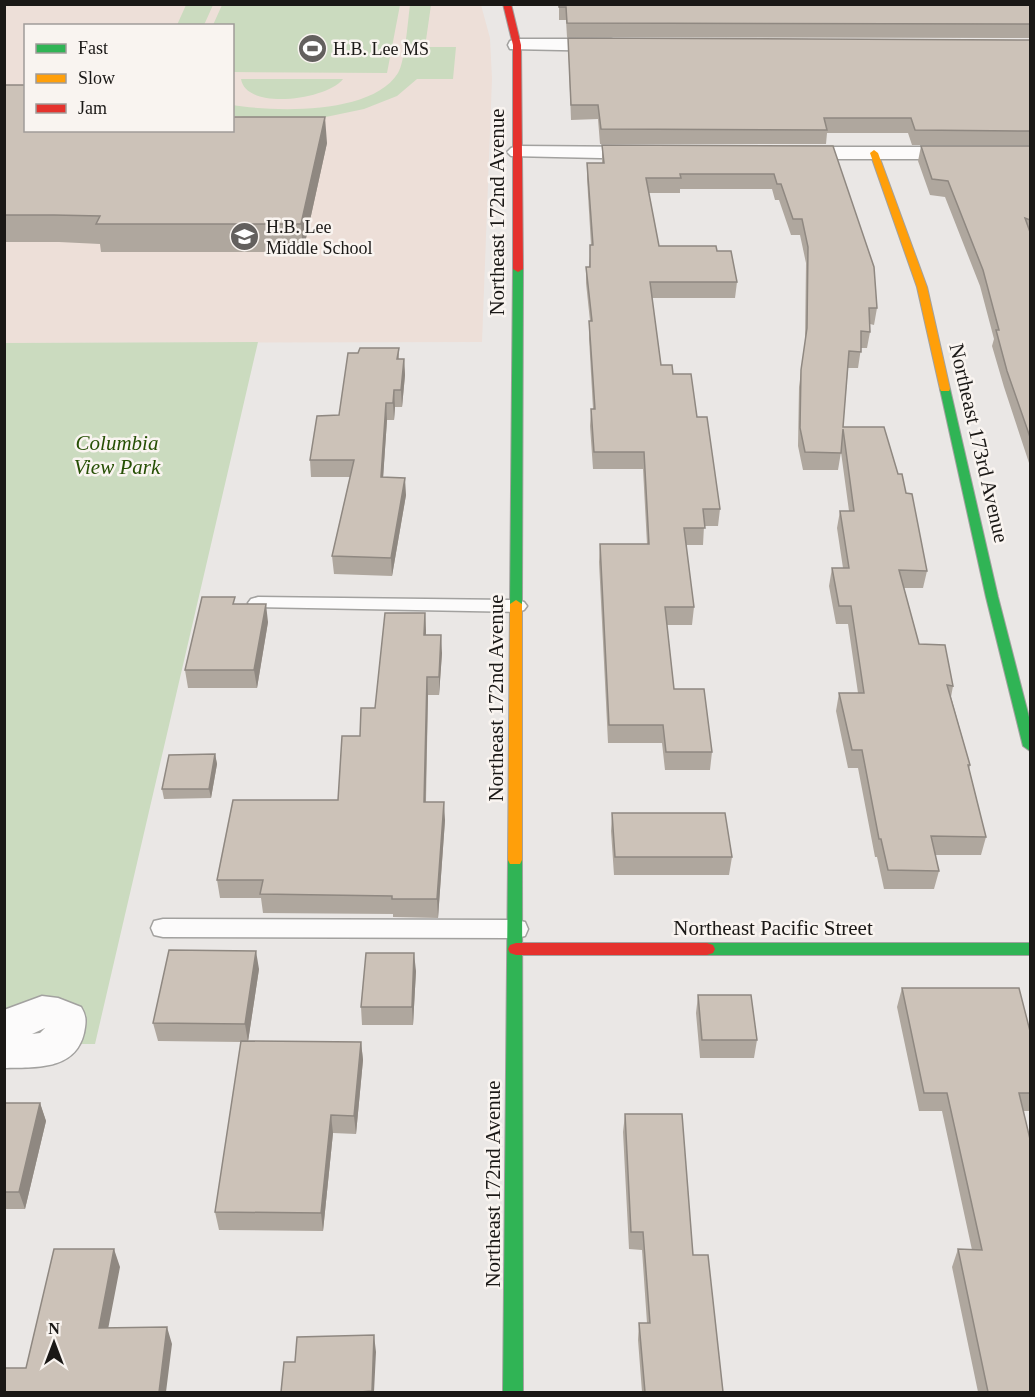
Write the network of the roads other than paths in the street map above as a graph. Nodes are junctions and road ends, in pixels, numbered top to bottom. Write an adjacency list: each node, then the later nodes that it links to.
1 (507, 4): 2 (street, Northeast 172nd Avenue)
2 (517, 45): 3 (street); 4 (street, Northeast 172nd Avenue)
3 (630, 45)
4 (518, 152): 5 (street); 10 (street, Northeast 172nd Avenue)
5 (670, 153)
6 (766, 153): 7 (street)
7 (874, 153): 8 (street); 11 (street, Northeast 173rd Avenue)
8 (1030, 153)
9 (258, 603): 10 (lane)
10 (517, 606): 13 (street, Northeast 172nd Avenue)
11 (1030, 746)
12 (163, 928): 13 (lane)
13 (516, 939): 14 (street, Northeast Pacific Street); 17 (street, Northeast 172nd Avenue)
14 (1030, 949)
15 (4, 1031): 16 (street)
16 (4, 1051)
17 (513, 1392)

